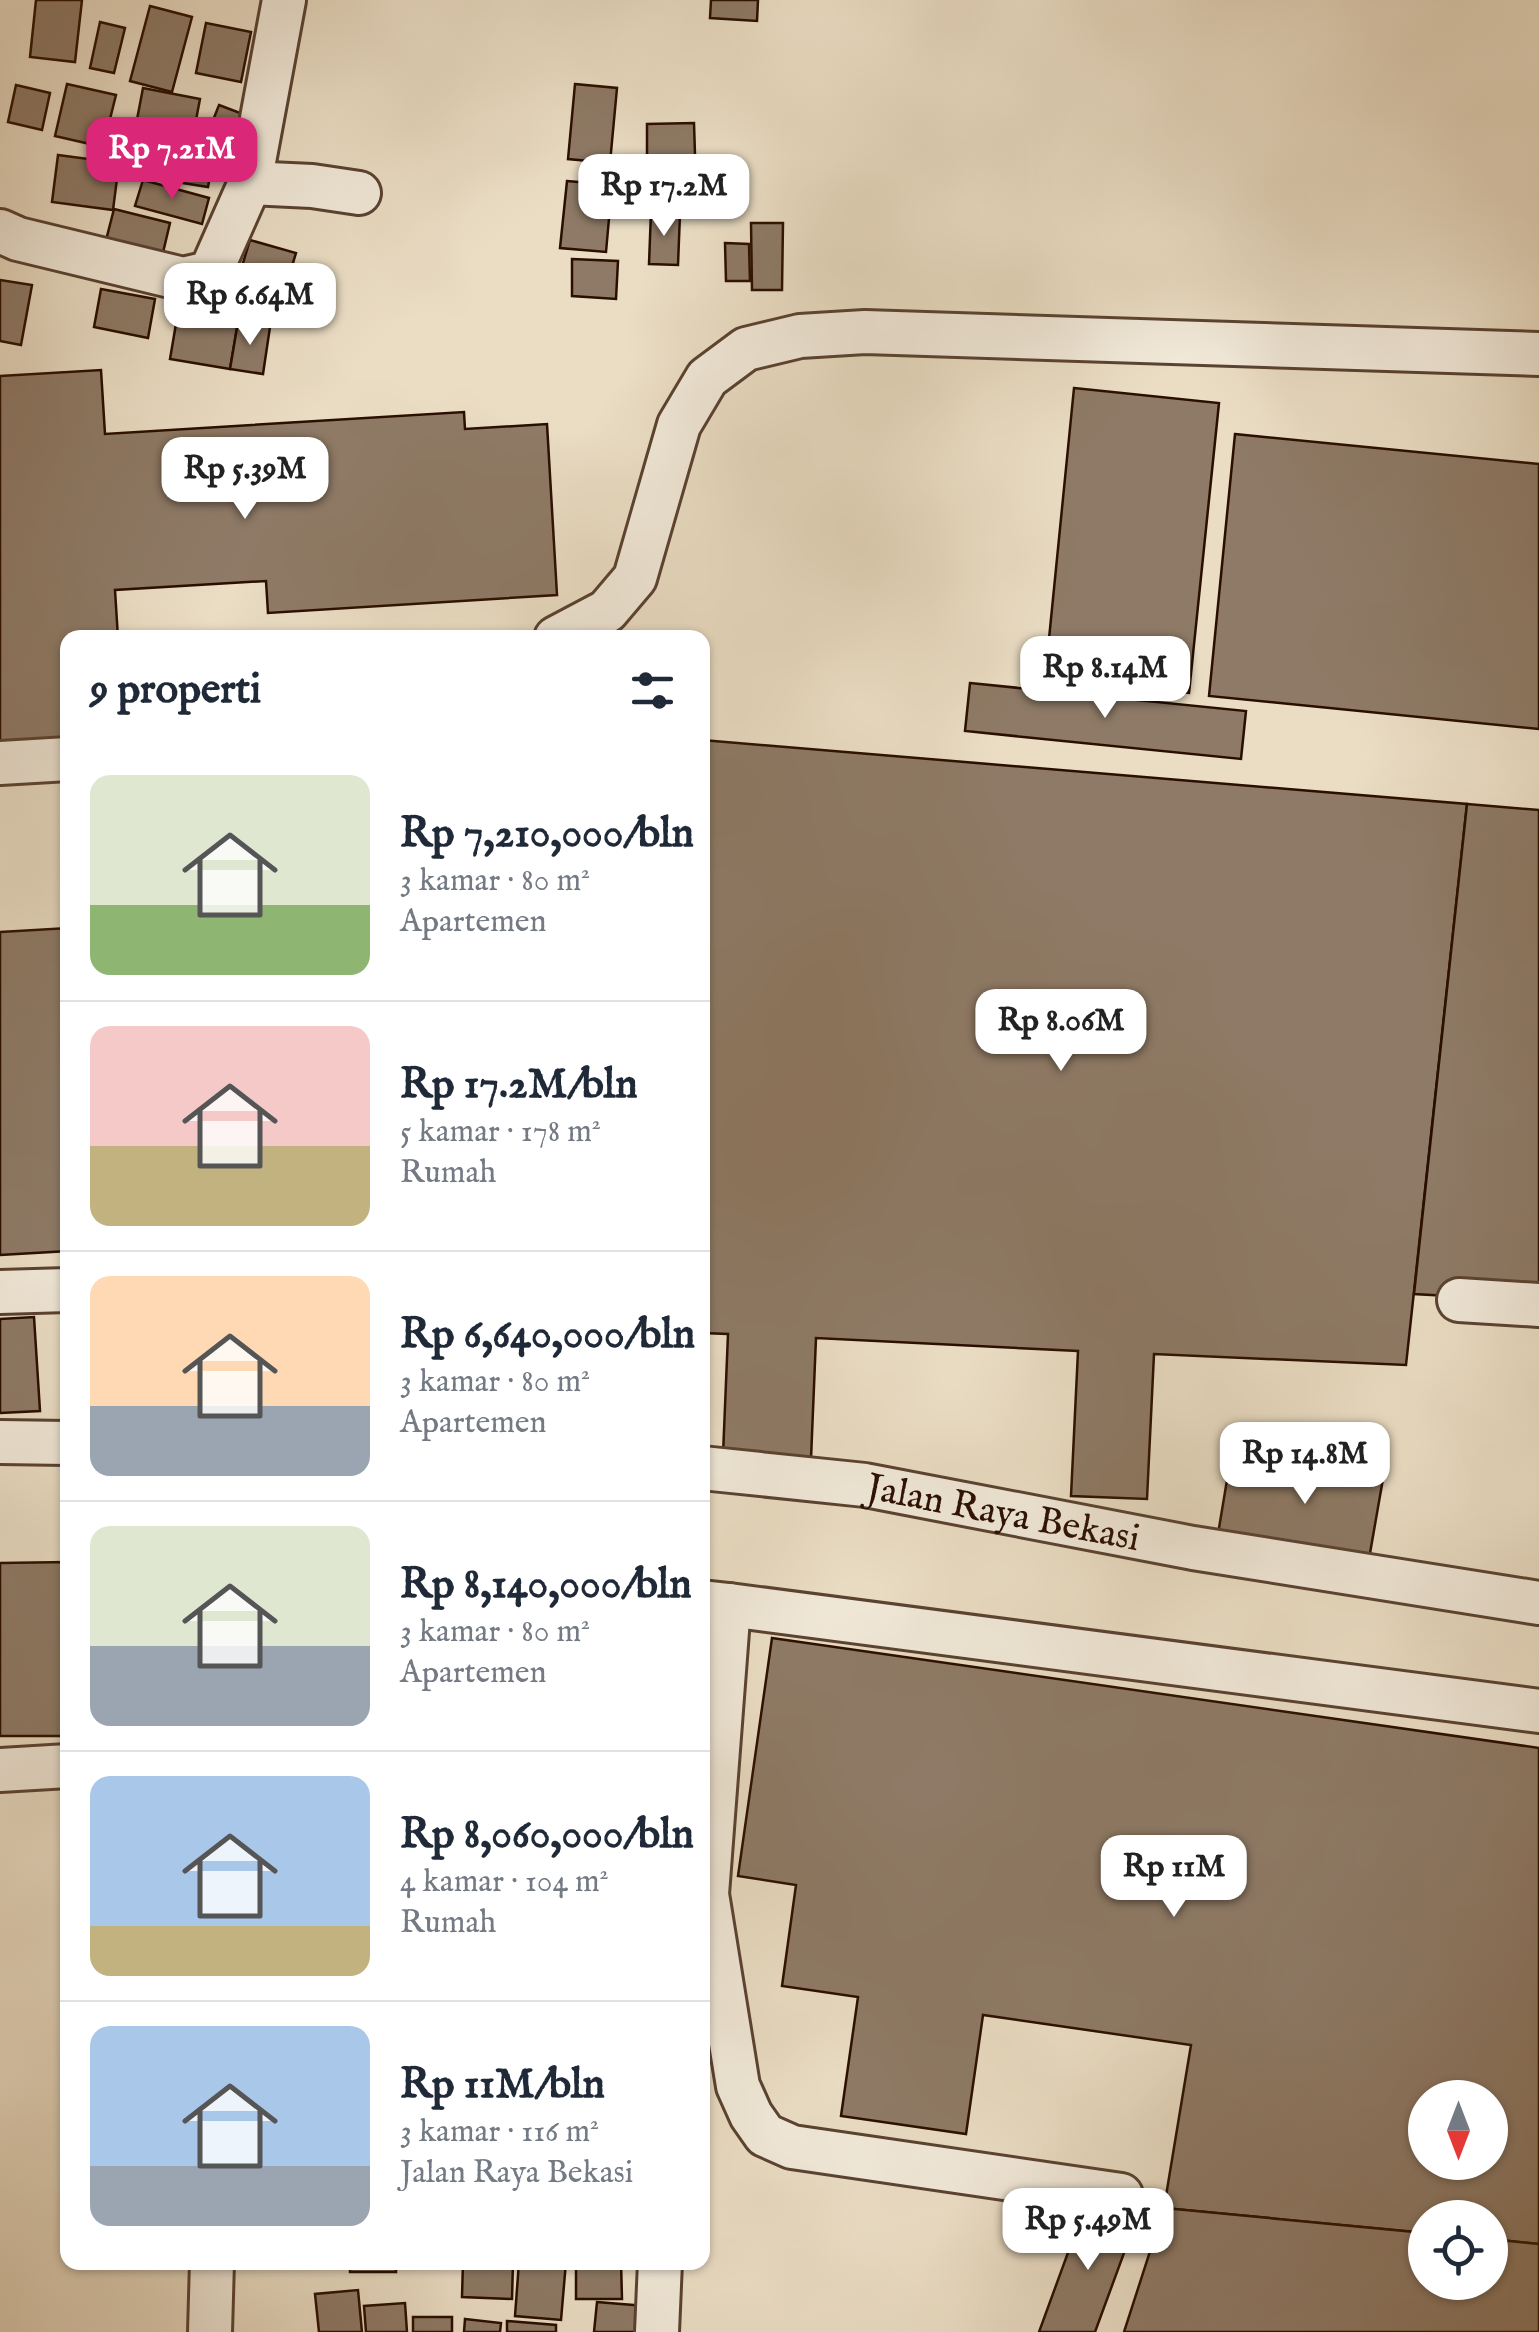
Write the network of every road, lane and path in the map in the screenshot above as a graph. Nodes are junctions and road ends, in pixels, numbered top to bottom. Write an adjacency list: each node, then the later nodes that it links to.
1 (284, 0): 2 (street)
2 (250, 184): 3 (street); 4 (street)
3 (359, 193)
4 (0, 231)
5 (1539, 354): 6 (street)
6 (571, 630)
7 (60, 759): 8 (street)
8 (0, 763)
9 (60, 1290): 10 (street)
10 (0, 1292)
11 (1459, 1300): 12 (street)
12 (1539, 1304)
13 (0, 1442): 14 (street)
14 (60, 1443)
15 (710, 1469): 17 (street, Jalan Raya Bekasi)
16 (716, 1603): 18 (street); 21 (street)
17 (1539, 1603)
18 (1539, 1711)
19 (60, 1766): 20 (street)
20 (0, 1770)
21 (710, 1797)
22 (710, 1913): 23 (street)
23 (1121, 2194)
24 (212, 2270): 26 (street)
25 (660, 2270): 27 (street)
26 (210, 2332)
27 (657, 2332)

